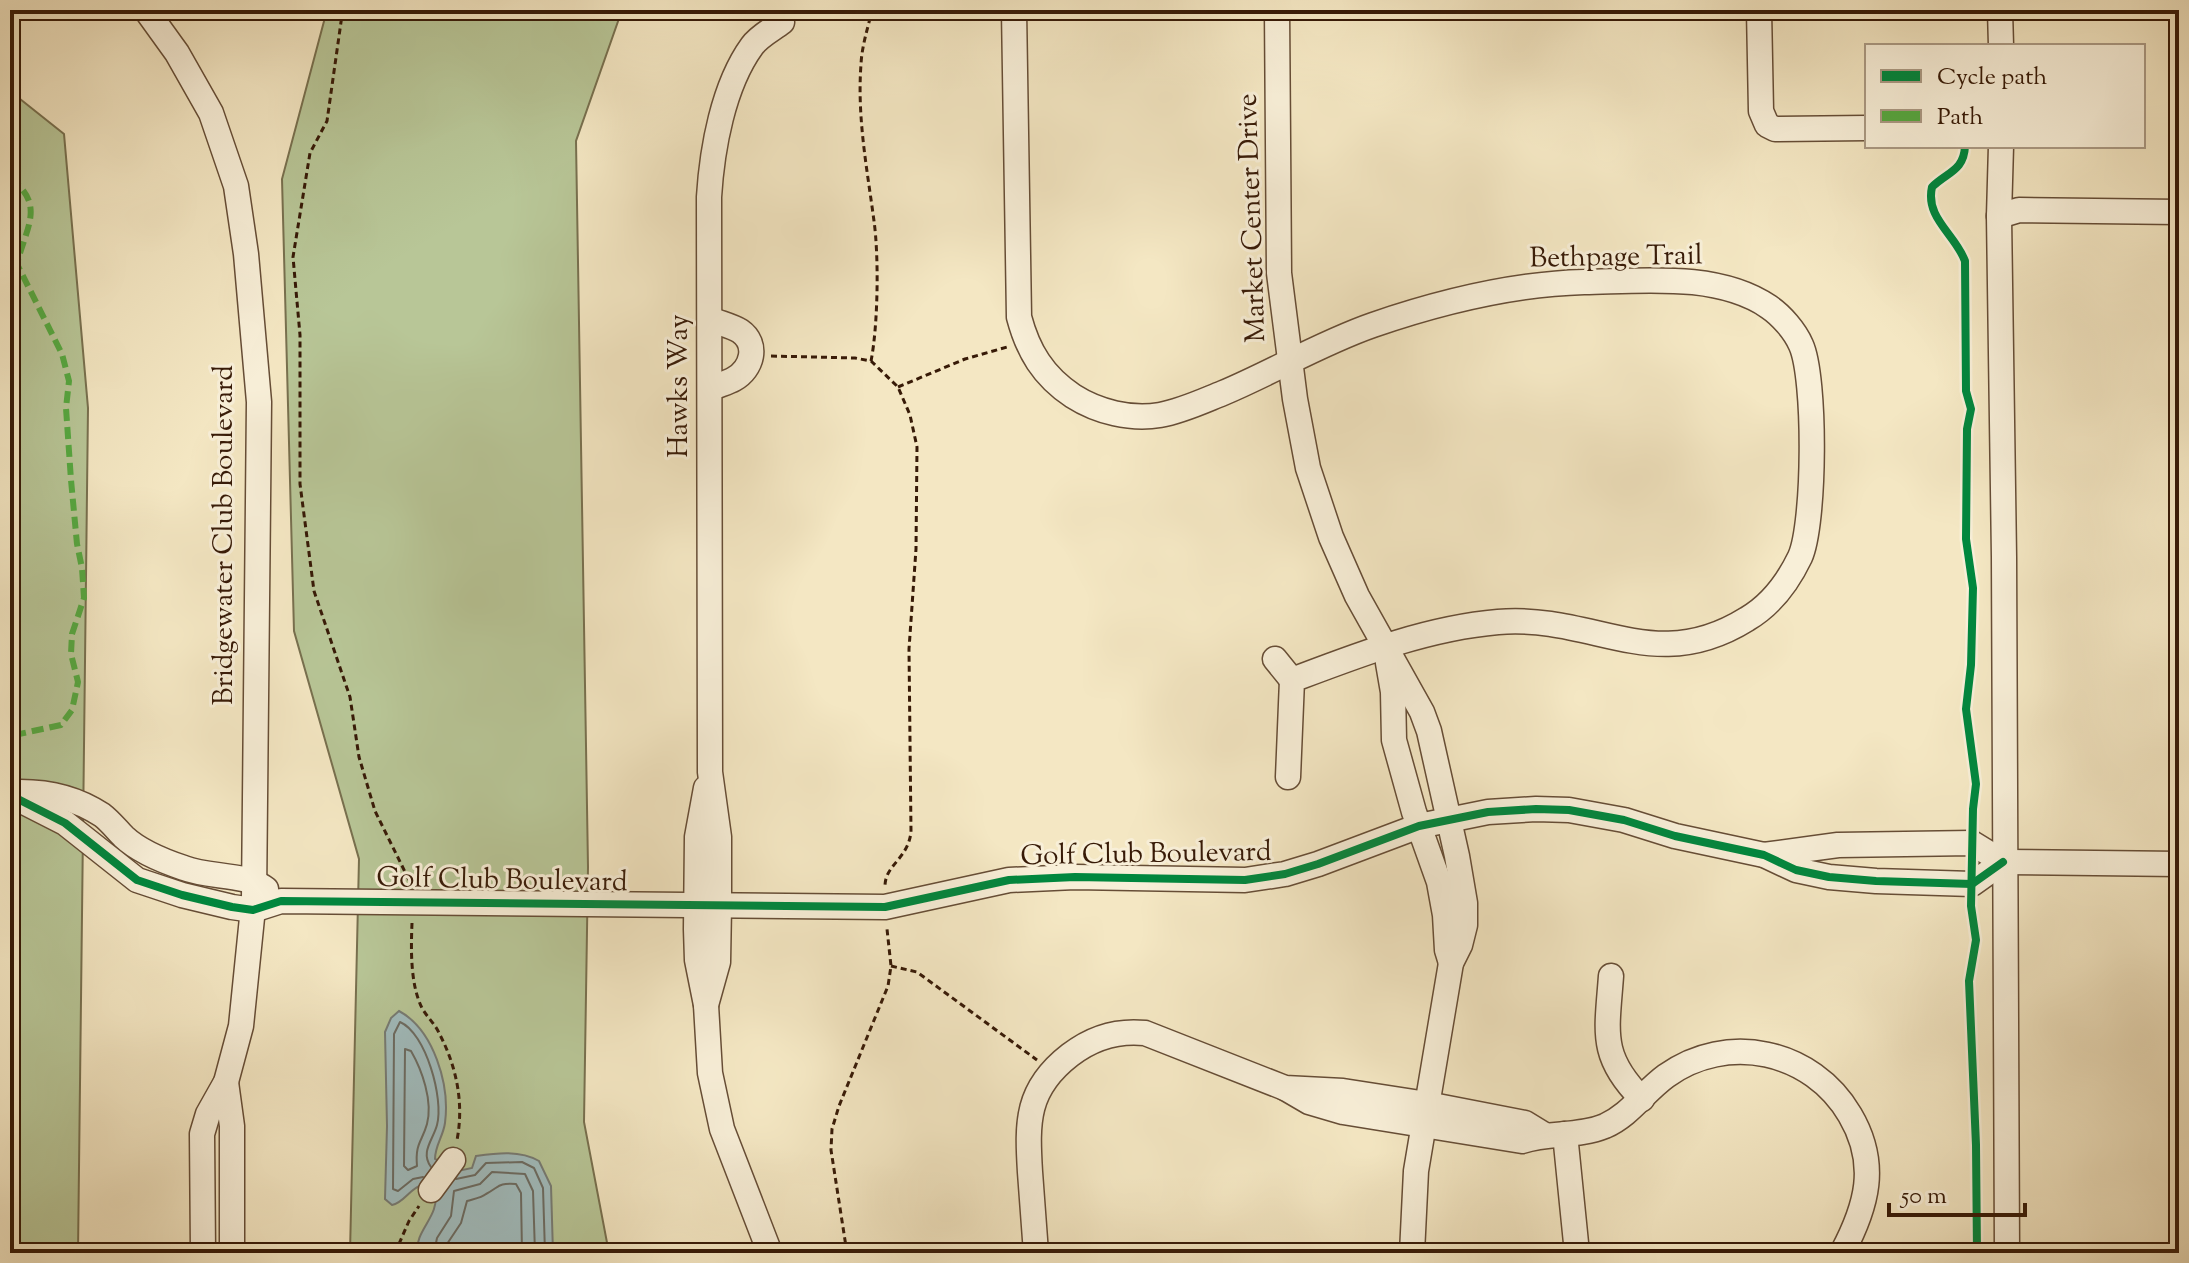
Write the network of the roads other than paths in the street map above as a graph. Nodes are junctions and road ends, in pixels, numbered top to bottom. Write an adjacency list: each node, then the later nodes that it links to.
1 (146, 10): 29 (street, Bridgewater Club Boulevard)
2 (1014, 10): 13 (street, Bethpage Trail)
3 (1277, 10): 13 (street, Market Center Drive)
4 (1759, 10): 8 (street)
5 (2000, 10): 7 (street)
6 (782, 22): 12 (street, Hawks Way)
7 (2001, 44)
8 (1865, 128)
9 (2001, 148): 11 (street)
10 (2179, 212): 11 (street)
11 (1999, 216): 27 (street)
12 (710, 319): 14 (street, Hawks Way); 14 (street)
13 (1289, 363): 15 (street, Market Center Drive); 15 (street, Bethpage Trail)
14 (710, 389): 31 (street, Hawks Way)
15 (1384, 647): 17 (street, Bethpage Trail); 18 (street, Market Center Drive); 19 (street, Market Center Drive)
16 (1275, 659): 17 (street)
17 (1292, 680): 20 (street)
18 (1433, 747): 19 (street); 22 (street, Market Center Drive)
19 (1398, 755): 23 (street, Market Center Drive)
20 (1288, 777)
21 (10, 794): 24 (street, Golf Club Boulevard); 26 (street, Golf Club Boulevard)
22 (1448, 819): 23 (street, Golf Club Boulevard); 25 (street, Golf Club Boulevard); 33 (street, Market Center Drive)
23 (1419, 826): 31 (street, Golf Club Boulevard); 33 (street, Market Center Drive)
24 (126, 839): 26 (street); 29 (street, Golf Club Boulevard)
25 (1764, 855): 27 (street, Golf Club Boulevard); 27 (street, Golf Club Boulevard)
26 (109, 856): 32 (street, Golf Club Boulevard)
27 (2003, 862): 28 (street); 48 (street)
28 (2179, 864)
29 (254, 880): 30 (street); 32 (street, Bridgewater Club Boulevard)
30 (281, 901): 31 (street, Golf Club Boulevard); 32 (street, Golf Club Boulevard)
31 (708, 906): 43 (street, Hawks Way)
32 (253, 910): 35 (street, Bridgewater Club Boulevard)
33 (1451, 963): 37 (street, Market Center Drive)
34 (1611, 976): 36 (street)
35 (226, 1082): 41 (street, Bridgewater Club Boulevard); 42 (street, Bridgewater Club Boulevard)
36 (1642, 1099): 38 (street); 47 (street)
37 (1426, 1115): 38 (street); 44 (street); 45 (street, Market Center Drive)
38 (1554, 1134): 46 (street)
39 (453, 1160): 40 (street)
40 (431, 1190)
41 (203, 1253)
42 (232, 1253)
43 (770, 1253)
44 (1036, 1253)
45 (1412, 1253)
46 (1577, 1253)
47 (1842, 1253)
48 (2007, 1253)

